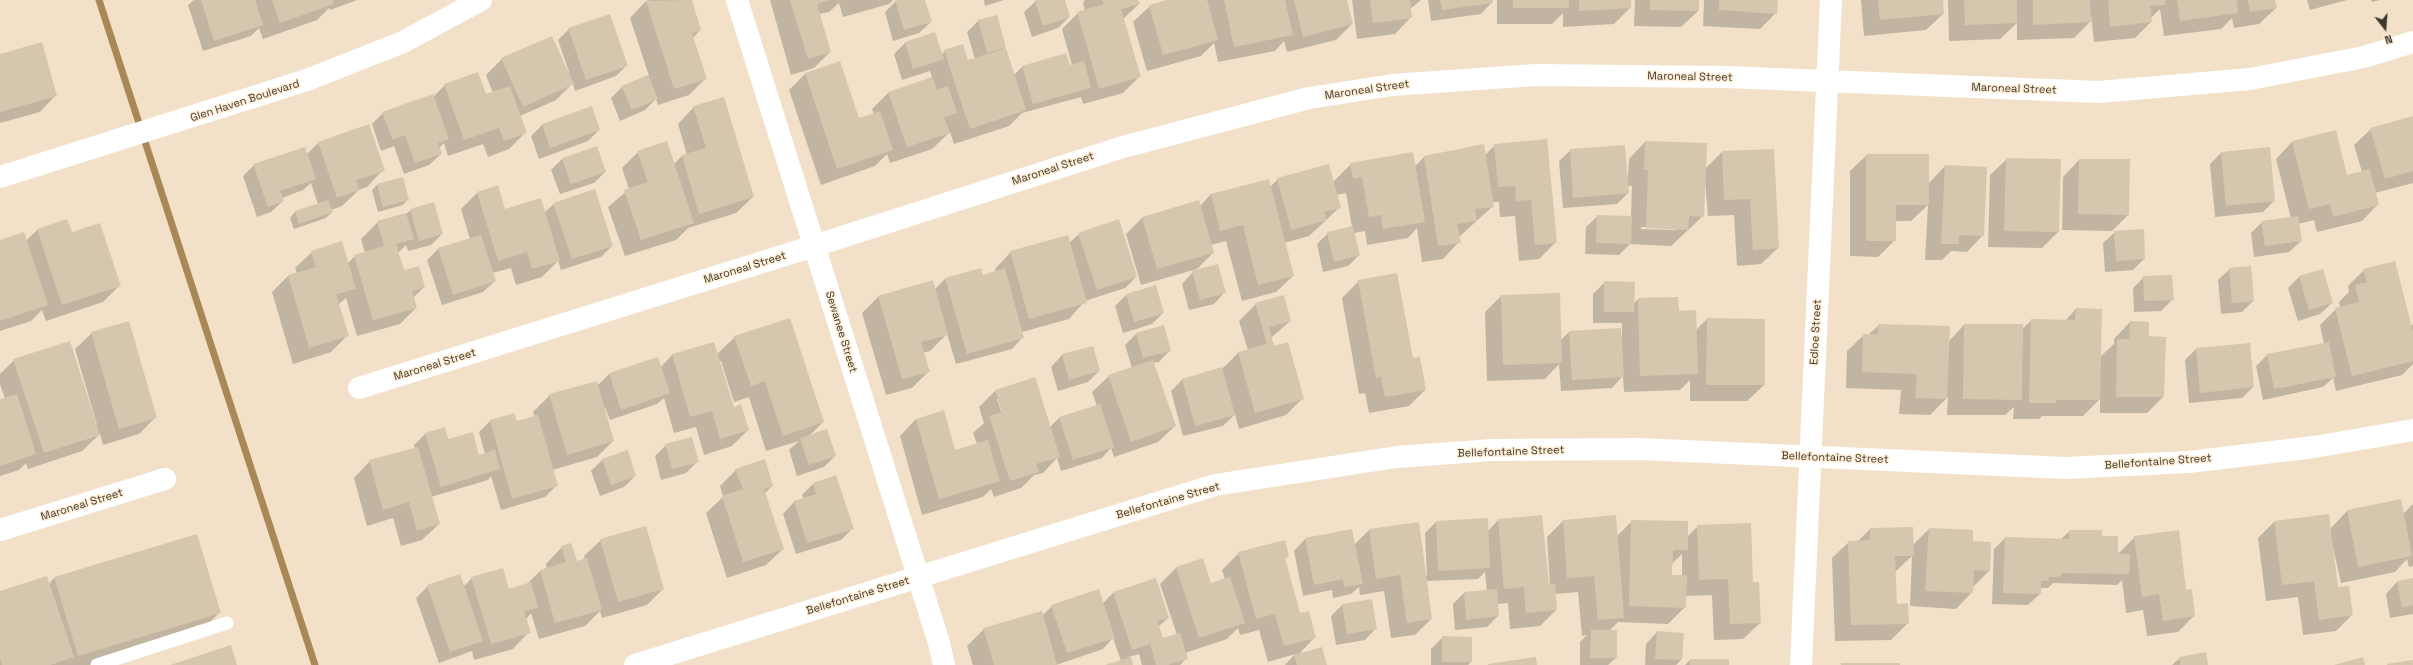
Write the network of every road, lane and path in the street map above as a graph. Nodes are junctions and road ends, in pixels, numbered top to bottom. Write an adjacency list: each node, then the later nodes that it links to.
1 (481, 0): 6 (street, Glen Haven Boulevard)
2 (737, 0): 7 (street, Sewanee Street)
3 (1831, 0): 5 (street, Edloe Street)
4 (2413, 42): 5 (street, Maroneal Street)
5 (1829, 82): 7 (street, Maroneal Street); 10 (street, Edloe Street)
6 (0, 177)
7 (814, 246): 8 (street, Maroneal Street); 13 (street, Sewanee Street)
8 (359, 388)
9 (2413, 430): 10 (street, Bellefontaine Street)
10 (1809, 457): 13 (street, Bellefontaine Street); 18 (street, Edloe Street)
11 (165, 479): 12 (street, Maroneal Street)
12 (0, 530)
13 (918, 577): 16 (street, Bellefontaine Street); 17 (street, Sewanee Street)
14 (227, 623): 15 (lane)
15 (97, 665)
16 (635, 665)
17 (944, 665)
18 (1801, 665)

